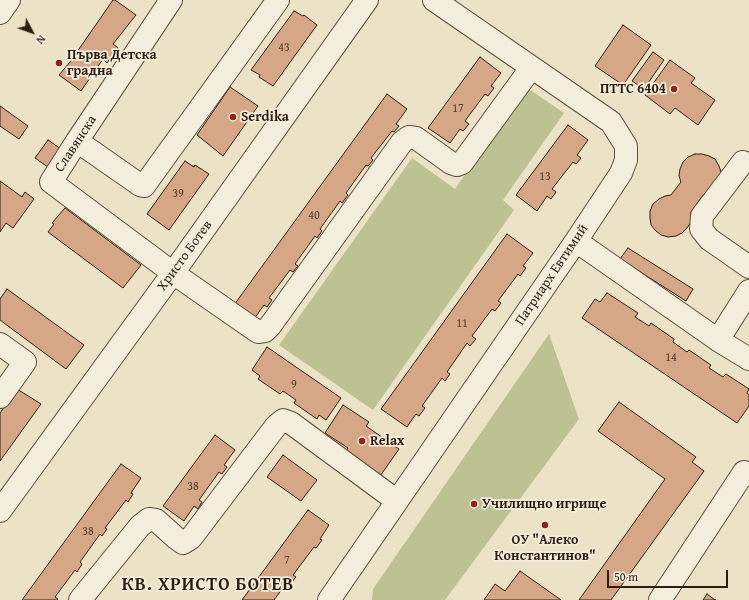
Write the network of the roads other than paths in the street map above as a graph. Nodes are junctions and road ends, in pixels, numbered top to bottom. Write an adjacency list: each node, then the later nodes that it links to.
1 (9, 0): 6 (street)
2 (172, 0): 8 (street, Славянска)
3 (278, 0): 8 (street)
4 (367, 0): 12 (street, Христо Ботев)
5 (434, 0): 7 (street, Патриарх Евтимий)
6 (0, 13)
7 (531, 68): 10 (street, Патриарх Евтимий); 12 (street)
8 (77, 141): 12 (street, Славянска)
9 (743, 162): 11 (street)
10 (576, 241): 14 (street); 19 (street, Патриарх Евтимий)
11 (749, 267)
12 (173, 273): 20 (street, Христо Ботев)
13 (749, 291): 14 (street)
14 (718, 340): 16 (street)
15 (0, 344): 17 (street)
16 (749, 359)
17 (0, 397)
18 (747, 470): 23 (street)
19 (397, 501): 21 (street); 22 (street, Патриарх Евтимий)
20 (0, 511)
21 (80, 600)
22 (329, 600)
23 (660, 600)

